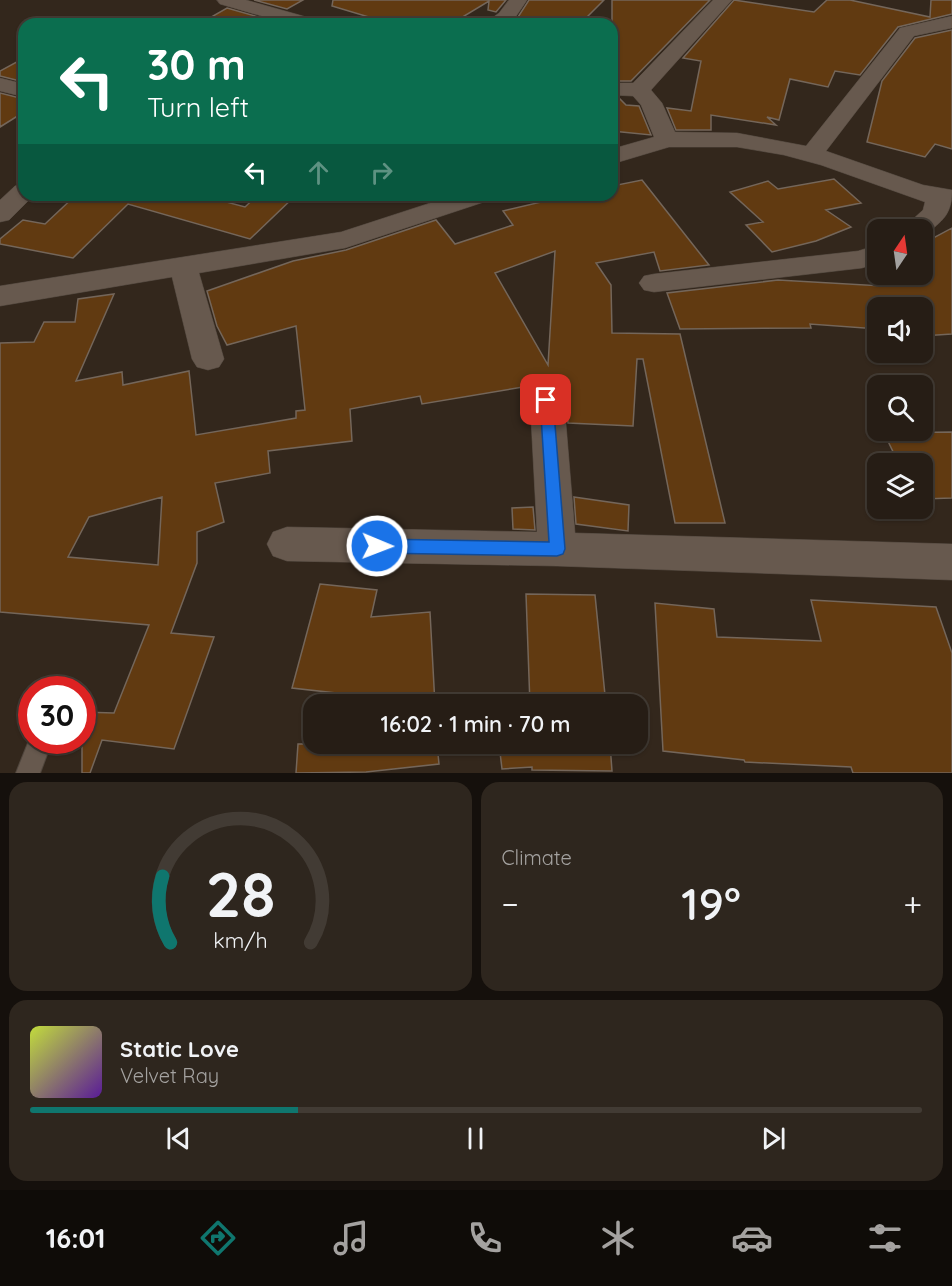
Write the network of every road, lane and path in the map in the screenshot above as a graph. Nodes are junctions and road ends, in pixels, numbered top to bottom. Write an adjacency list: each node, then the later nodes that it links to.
1 (226, 0): 4 (street)
2 (518, 0): 5 (street)
3 (723, 0): 10 (street)
4 (275, 18)
5 (504, 18)
6 (952, 22): 12 (street)
7 (0, 84): 8 (street)
8 (18, 89)
9 (618, 89): 10 (street)
10 (639, 90): 11 (street)
11 (667, 140): 12 (street); 13 (street)
12 (812, 154): 15 (street)
13 (618, 155)
14 (18, 196): 17 (street)
15 (945, 198): 18 (street)
16 (460, 201): 20 (street)
17 (0, 212)
18 (928, 219)
19 (867, 257): 21 (street)
20 (183, 266): 22 (street); 23 (street)
21 (654, 283)
22 (0, 296)
23 (208, 359)
24 (546, 400): 26 (street)
25 (287, 544): 26 (street)
26 (557, 549): 27 (street)
27 (952, 562)
28 (35, 754): 29 (lane)
29 (27, 773)

